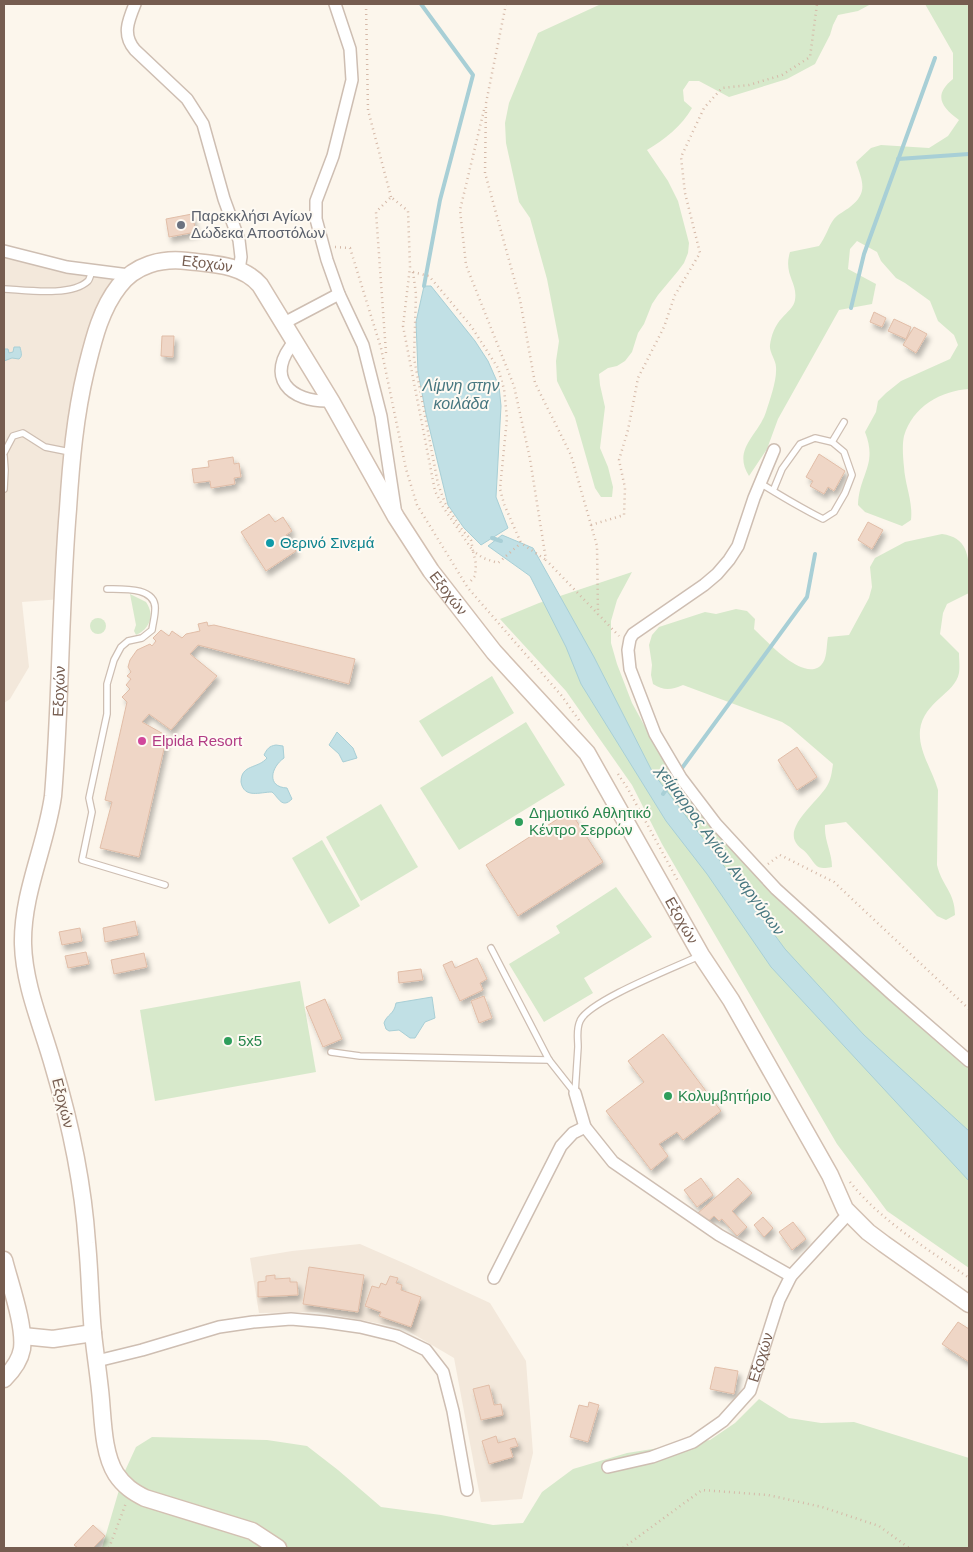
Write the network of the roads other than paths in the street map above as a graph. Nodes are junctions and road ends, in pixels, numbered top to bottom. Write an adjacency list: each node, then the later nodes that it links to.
1 (135, 4): 5 (street)
2 (335, 4): 8 (street)
3 (4, 251): 4 (street)
4 (92, 270): 6 (street); 7 (lane)
5 (239, 270): 6 (main road, Εξοχών); 9 (main road, Εξοχών)
6 (130, 275): 15 (main road, Εξοχών)
7 (4, 289)
8 (339, 294): 9 (street); 20 (street)
9 (284, 323): 10 (main road, Εξοχών)
10 (295, 341): 11 (main road, Εξοχών); 11 (street)
11 (331, 400): 20 (main road, Εξοχών)
12 (844, 422): 13 (lane)
13 (832, 442): 19 (lane); 19 (lane)
14 (774, 450): 17 (street)
15 (72, 452): 16 (lane); 36 (main road, Εξοχών)
16 (4, 454): 18 (lane)
17 (760, 483): 19 (lane); 27 (street)
18 (4, 489)
19 (773, 491)
20 (396, 517): 24 (main road, Εξοχών)
21 (107, 589): 22 (lane)
22 (165, 885)
23 (491, 948): 26 (lane)
24 (701, 955): 28 (lane); 30 (main road, Εξοχών)
25 (331, 1052): 26 (lane)
26 (549, 1060): 28 (lane)
27 (969, 1061)
28 (575, 1093): 29 (street)
29 (585, 1127): 32 (street); 33 (street)
30 (849, 1213): 32 (street, Εξοχών); 35 (main road, Εξοχών)
31 (4, 1260): 34 (main road)
32 (791, 1276): 40 (street, Εξοχών)
33 (494, 1278)
34 (10, 1299): 37 (main road)
35 (969, 1304)
36 (93, 1333): 37 (main road); 38 (main road, Εξοχών)
37 (22, 1336): 39 (main road)
38 (97, 1361): 41 (street); 42 (main road, Εξοχών)
39 (4, 1379)
40 (608, 1467)
41 (467, 1490)
42 (278, 1548)

